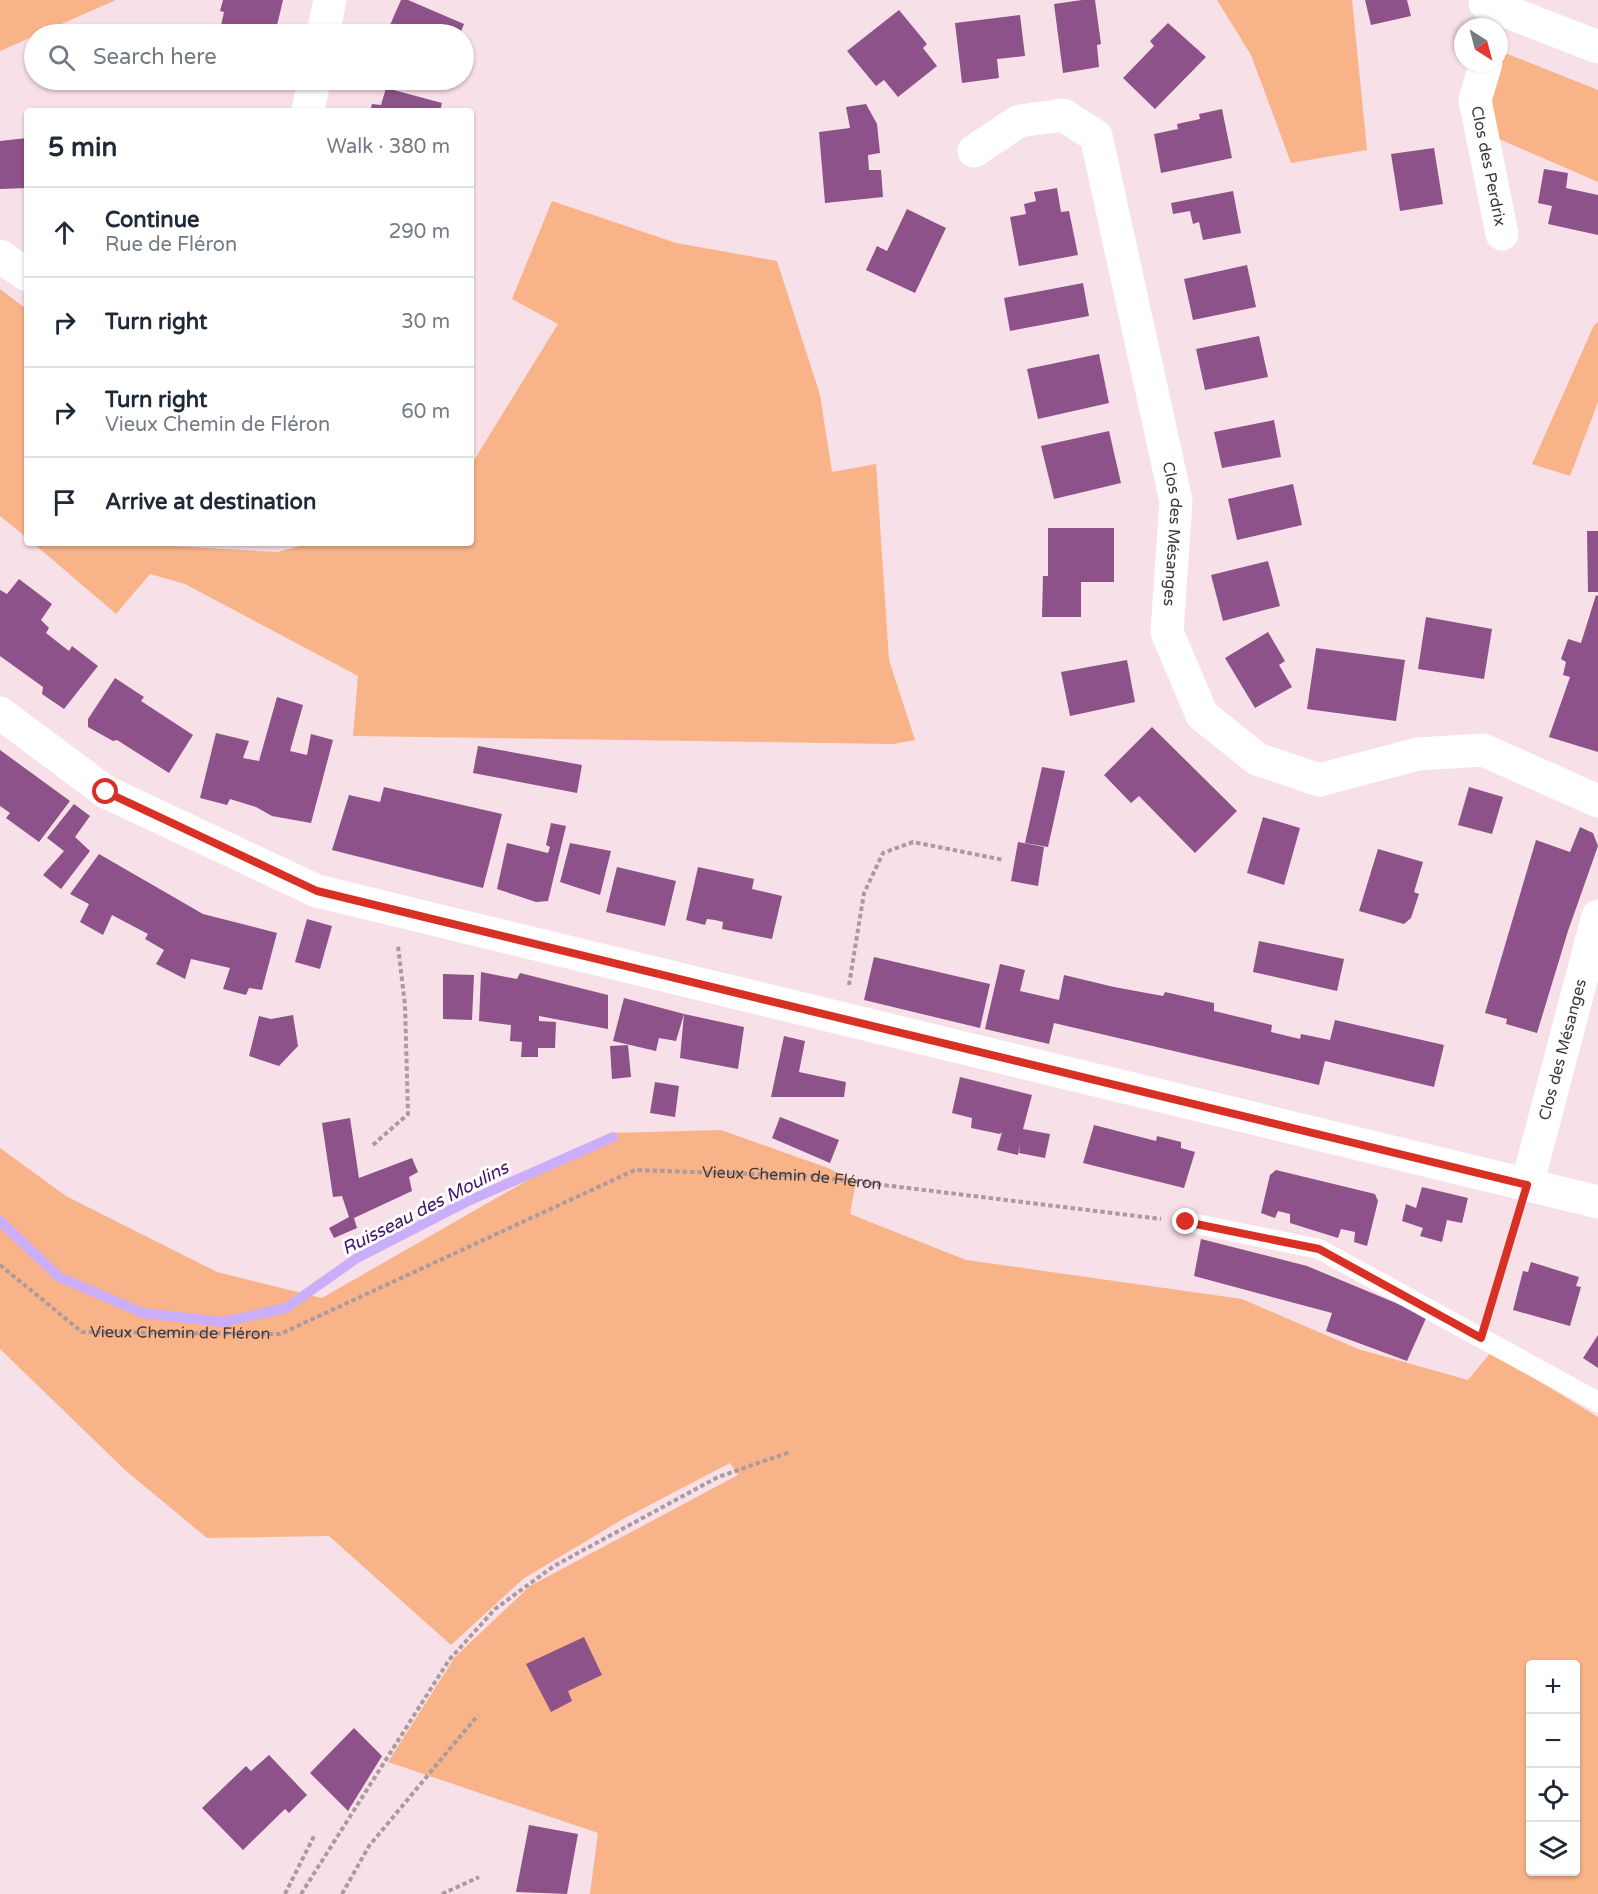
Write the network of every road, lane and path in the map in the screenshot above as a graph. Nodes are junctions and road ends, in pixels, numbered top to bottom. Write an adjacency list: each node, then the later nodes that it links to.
1 (330, 0): 3 (street)
2 (1485, 10): 4 (street)
3 (325, 24)
4 (1598, 47)
5 (1483, 72): 9 (street, Clos des Perdrix)
6 (312, 90): 7 (street)
7 (309, 108)
8 (974, 152): 13 (street, Clos des Mésanges)
9 (1502, 234)
10 (0, 256): 11 (street)
11 (24, 272)
12 (0, 713): 15 (street)
13 (1598, 801)
14 (1004, 860): 17 (path)
15 (391, 909): 17 (street); 18 (path)
16 (1598, 916): 19 (street, Clos des Mésanges)
17 (843, 1019): 19 (street)
18 (373, 1145)
19 (1527, 1185): 20 (street); 23 (path)
20 (1598, 1202)
21 (1186, 1222): 22 (path, Vieux Chemin de Fléron); 23 (lane)
22 (0, 1265)
23 (1481, 1338): 24 (lane)
24 (1598, 1402)
25 (790, 1452): 30 (path)
26 (478, 1715): 31 (path)
27 (314, 1836): 29 (path)
28 (480, 1877): 32 (path)
29 (285, 1894)
30 (301, 1894)
31 (342, 1894)
32 (442, 1894)

